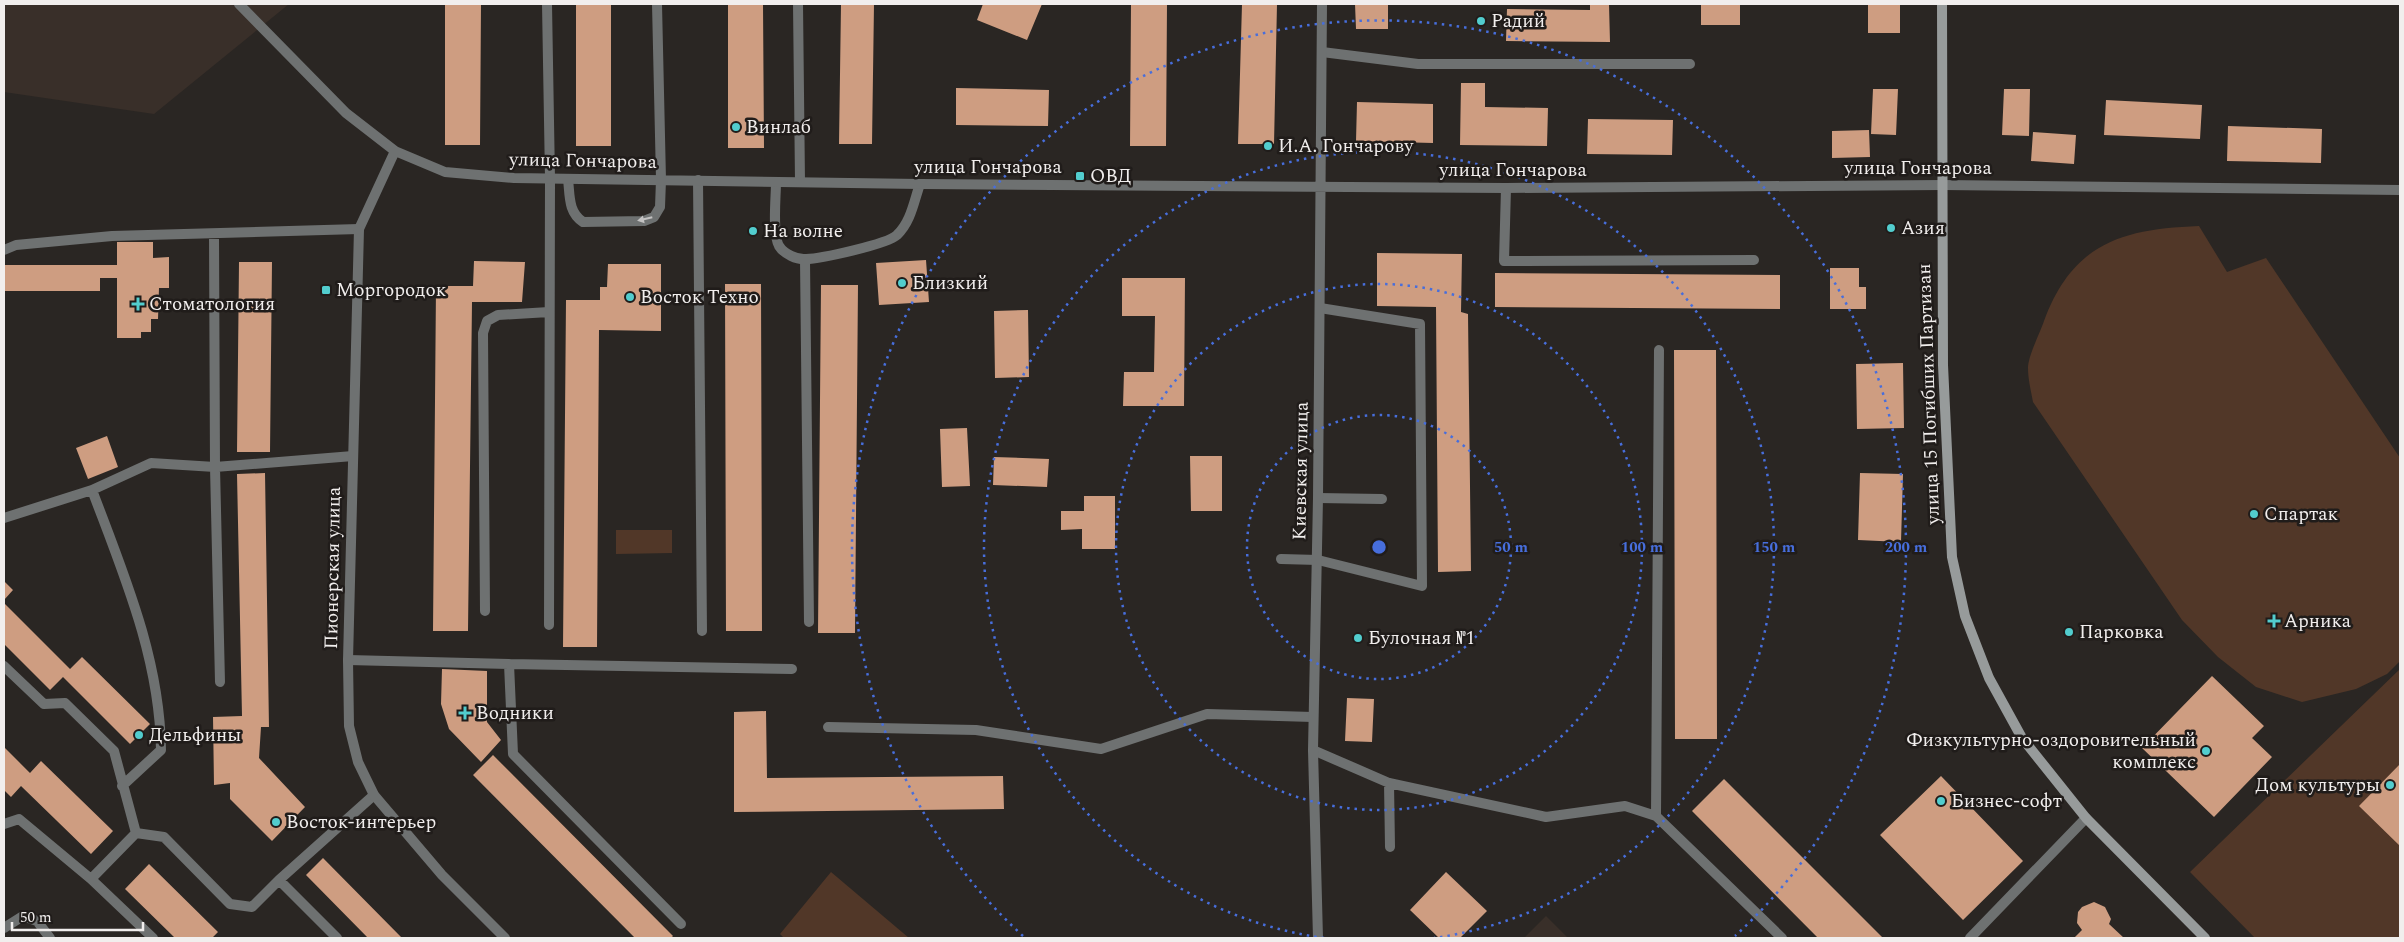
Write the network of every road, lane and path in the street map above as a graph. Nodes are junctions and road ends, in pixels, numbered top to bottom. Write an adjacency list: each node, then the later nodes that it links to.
1 (239, 4): 9 (street, улица Гончарова)
2 (547, 4): 10 (street)
3 (657, 4): 12 (street)
4 (798, 4): 15 (street)
5 (1322, 4): 7 (street, Киевская улица)
6 (1942, 4): 17 (street, улица 15 Погибших Партизан)
7 (1322, 52): 8 (street); 18 (street, Киевская улица)
8 (1690, 64)
9 (395, 151): 10 (street, улица Гончарова); 21 (street, Пионерская улица)
10 (550, 179): 11 (street, улица Гончарова); 27 (street)
11 (568, 179): 12 (street, улица Гончарова); 12 (street, one-way to 11)
12 (661, 180): 13 (street, улица Гончарова)
13 (698, 180): 14 (street, улица Гончарова); 40 (street)
14 (776, 182): 15 (street, улица Гончарова); 24 (street)
15 (800, 182): 16 (street, улица Гончарова)
16 (920, 184): 18 (street, улица Гончарова); 24 (street)
17 (1942, 184): 19 (street, улица Гончарова); 20 (street, улица Гончарова); 53 (street, улица 15 Погибших Партизан)
18 (1322, 186): 19 (street, улица Гончарова); 26 (street, Киевская улица)
19 (1506, 188): 25 (street)
20 (2400, 190)
21 (359, 229): 22 (street); 29 (street, Пионерская улица)
22 (214, 234): 23 (street); 30 (street)
23 (4, 250)
24 (805, 260): 38 (street)
25 (1754, 260)
26 (1320, 308): 32 (street, Киевская улица); 36 (street)
27 (549, 312): 37 (street); 39 (street)
28 (1660, 350): 52 (street)
29 (353, 456): 30 (street); 41 (street, Пионерская улица)
30 (215, 467): 31 (street); 45 (street)
31 (92, 490): 34 (street); 50 (street)
32 (1318, 498): 33 (street); 36 (street, Киевская улица)
33 (1382, 499)
34 (4, 518)
35 (1281, 559): 36 (street)
36 (1318, 560): 46 (street, Киевская улица)
37 (486, 611)
38 (809, 622)
39 (549, 625)
40 (702, 631)
41 (348, 660): 42 (street); 51 (street, Пионерская улица)
42 (509, 664): 44 (street); 59 (street)
43 (4, 666): 50 (street)
44 (792, 669)
45 (220, 682)
46 (1314, 717): 47 (street); 48 (street, Киевская улица)
47 (828, 727)
48 (1313, 750): 49 (street); 65 (street, Киевская улица)
49 (1389, 782): 52 (street); 56 (street)
50 (122, 786): 55 (street)
51 (374, 795): 58 (street); 64 (street, Пионерская улица)
52 (1656, 816): 66 (street)
53 (2086, 818): 67 (street); 68 (street, улица 15 Погибших Партизан)
54 (4, 824): 57 (street)
55 (136, 833): 57 (street); 58 (street)
56 (1390, 847)
57 (91, 879): 62 (street)
58 (279, 880): 63 (street)
59 (681, 924)
60 (4, 928): 61 (street)
61 (50, 938)
62 (153, 938)
63 (337, 938)
64 (504, 938)
65 (1318, 938)
66 (1782, 938)
67 (1970, 938)
68 (2205, 938)

